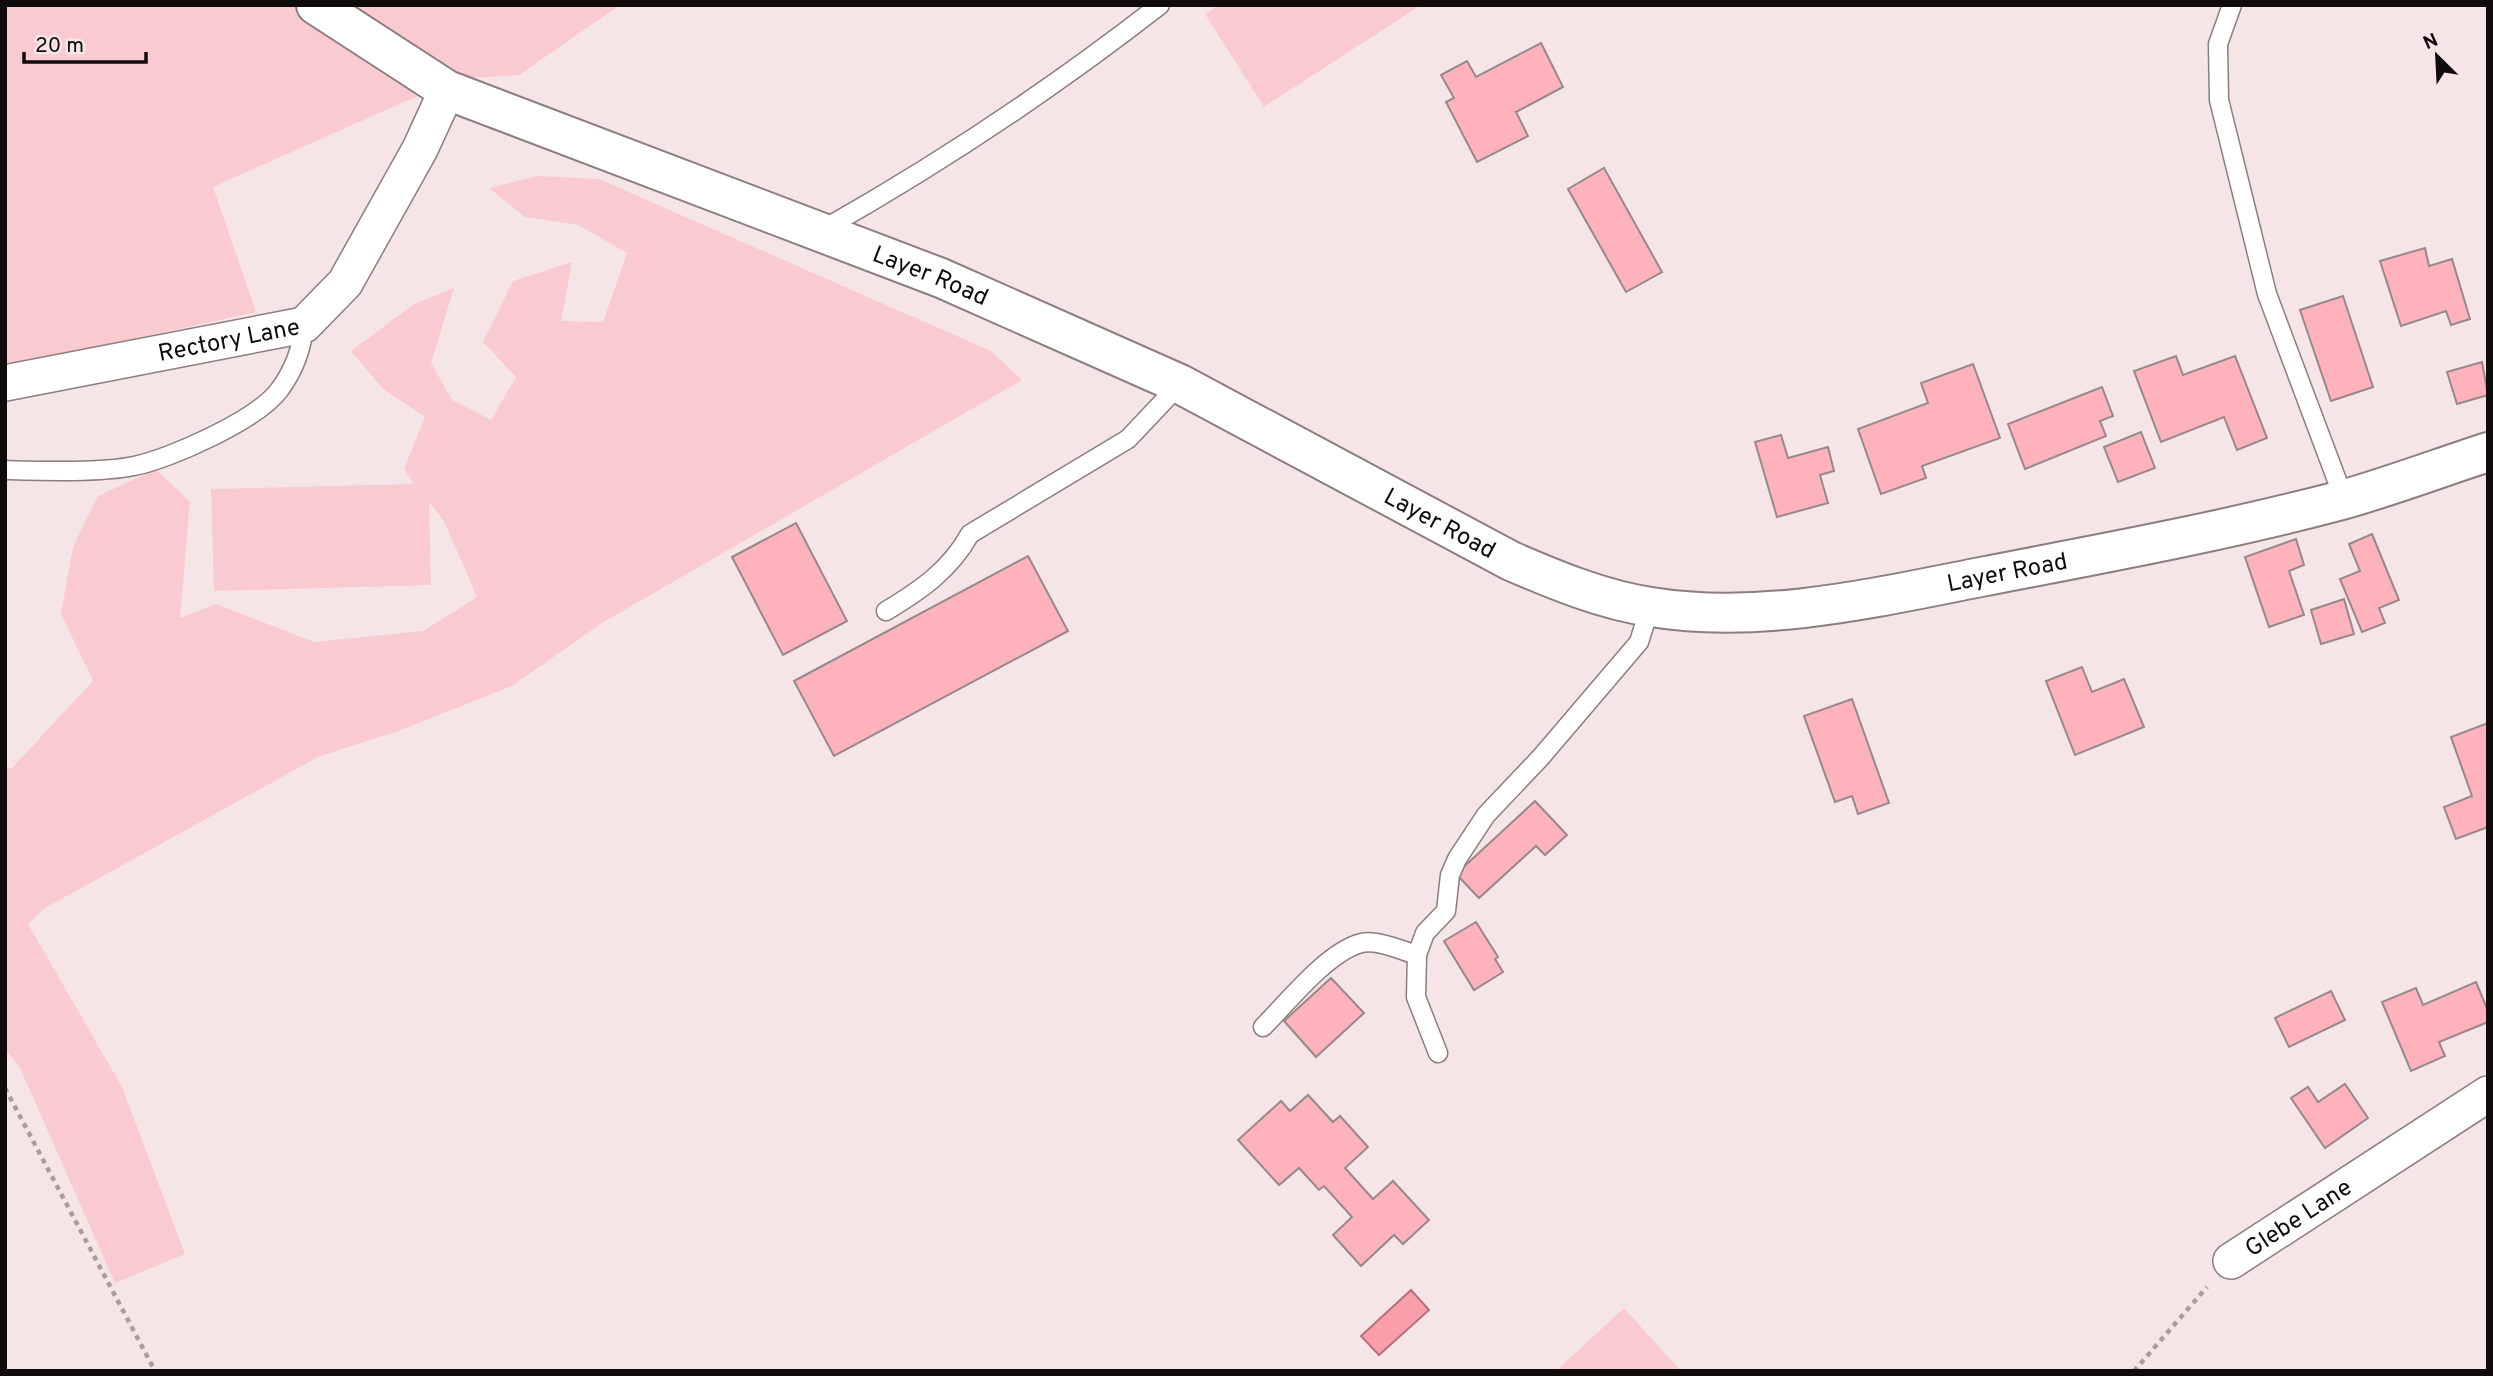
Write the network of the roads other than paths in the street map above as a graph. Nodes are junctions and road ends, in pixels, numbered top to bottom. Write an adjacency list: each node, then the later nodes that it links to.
1 (316, 5): 4 (street, Layer Road)
2 (1160, 5): 5 (lane)
3 (2232, 5): 11 (lane)
4 (447, 90): 5 (street, Layer Road); 6 (street, Rectory Lane)
5 (822, 230): 8 (street, Layer Road)
6 (304, 325): 7 (street, Rectory Lane); 10 (lane)
7 (5, 383)
8 (1180, 384): 12 (street, Layer Road); 13 (lane)
9 (2488, 452): 11 (street, Layer Road)
10 (5, 470)
11 (2344, 499): 12 (street, Layer Road)
12 (1650, 607): 14 (lane)
13 (886, 611)
14 (1417, 955): 15 (lane); 16 (lane)
15 (1263, 1027)
16 (1438, 1053)
17 (2488, 1094): 18 (street, Glebe Lane)
18 (2231, 1261)

